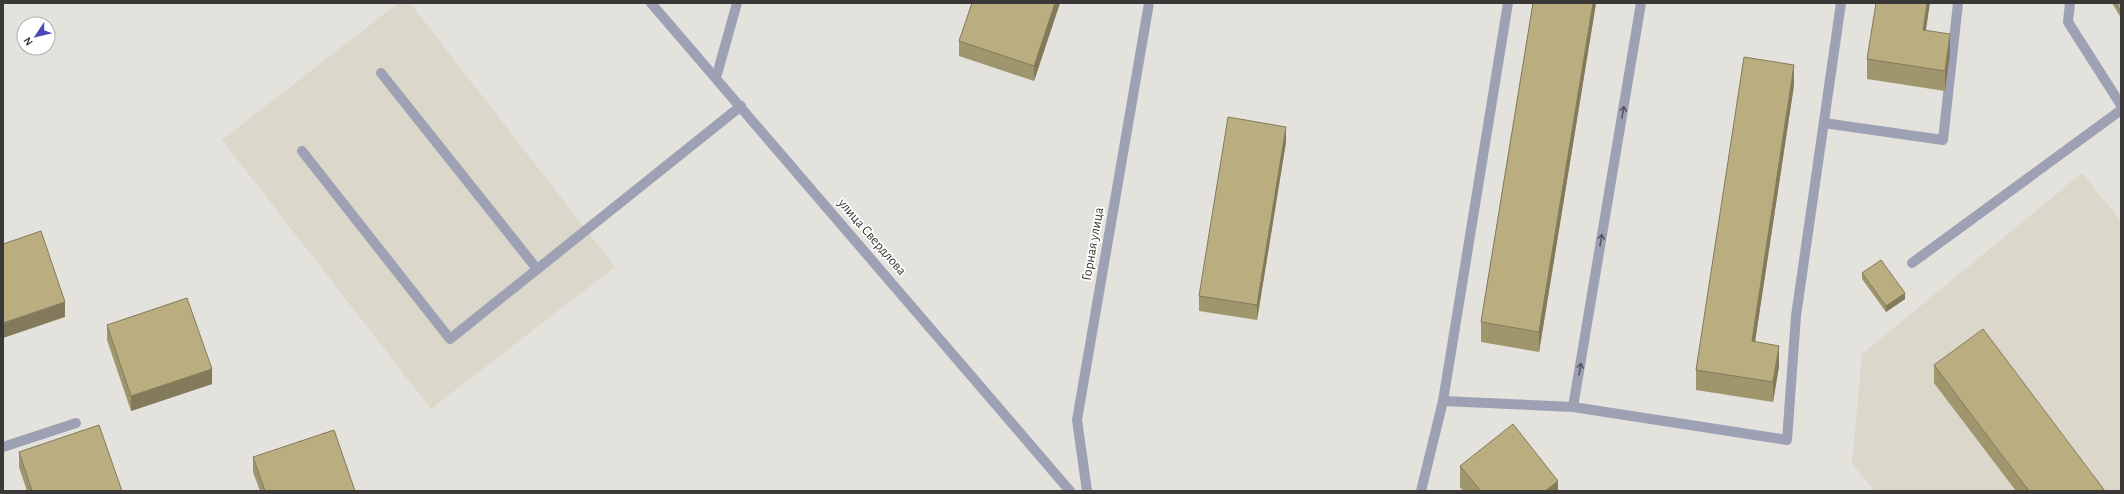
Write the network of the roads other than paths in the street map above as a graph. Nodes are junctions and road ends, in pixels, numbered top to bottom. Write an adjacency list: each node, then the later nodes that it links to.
1 (651, 3): 10 (street, улица Свердлова)
2 (737, 3): 10 (street)
3 (1149, 3): 23 (street, Горная улица)
4 (1508, 3): 18 (street)
5 (1641, 3): 19 (street, one-way to 5)
6 (1841, 3): 14 (street)
7 (1958, 3): 14 (street)
8 (2070, 3): 11 (street)
9 (381, 73): 17 (street)
10 (716, 78): 12 (street, улица Свердлова)
11 (2121, 105)
12 (741, 106): 17 (street); 22 (street, улица Свердлова)
13 (2121, 110): 16 (street)
14 (1824, 124): 19 (street)
15 (302, 151): 17 (street)
16 (1912, 263)
17 (537, 269)
18 (1444, 401): 19 (street); 24 (street)
19 (1573, 407)
20 (76, 423): 21 (street)
21 (3, 447)
22 (1070, 491)
23 (1087, 491)
24 (1421, 491)

